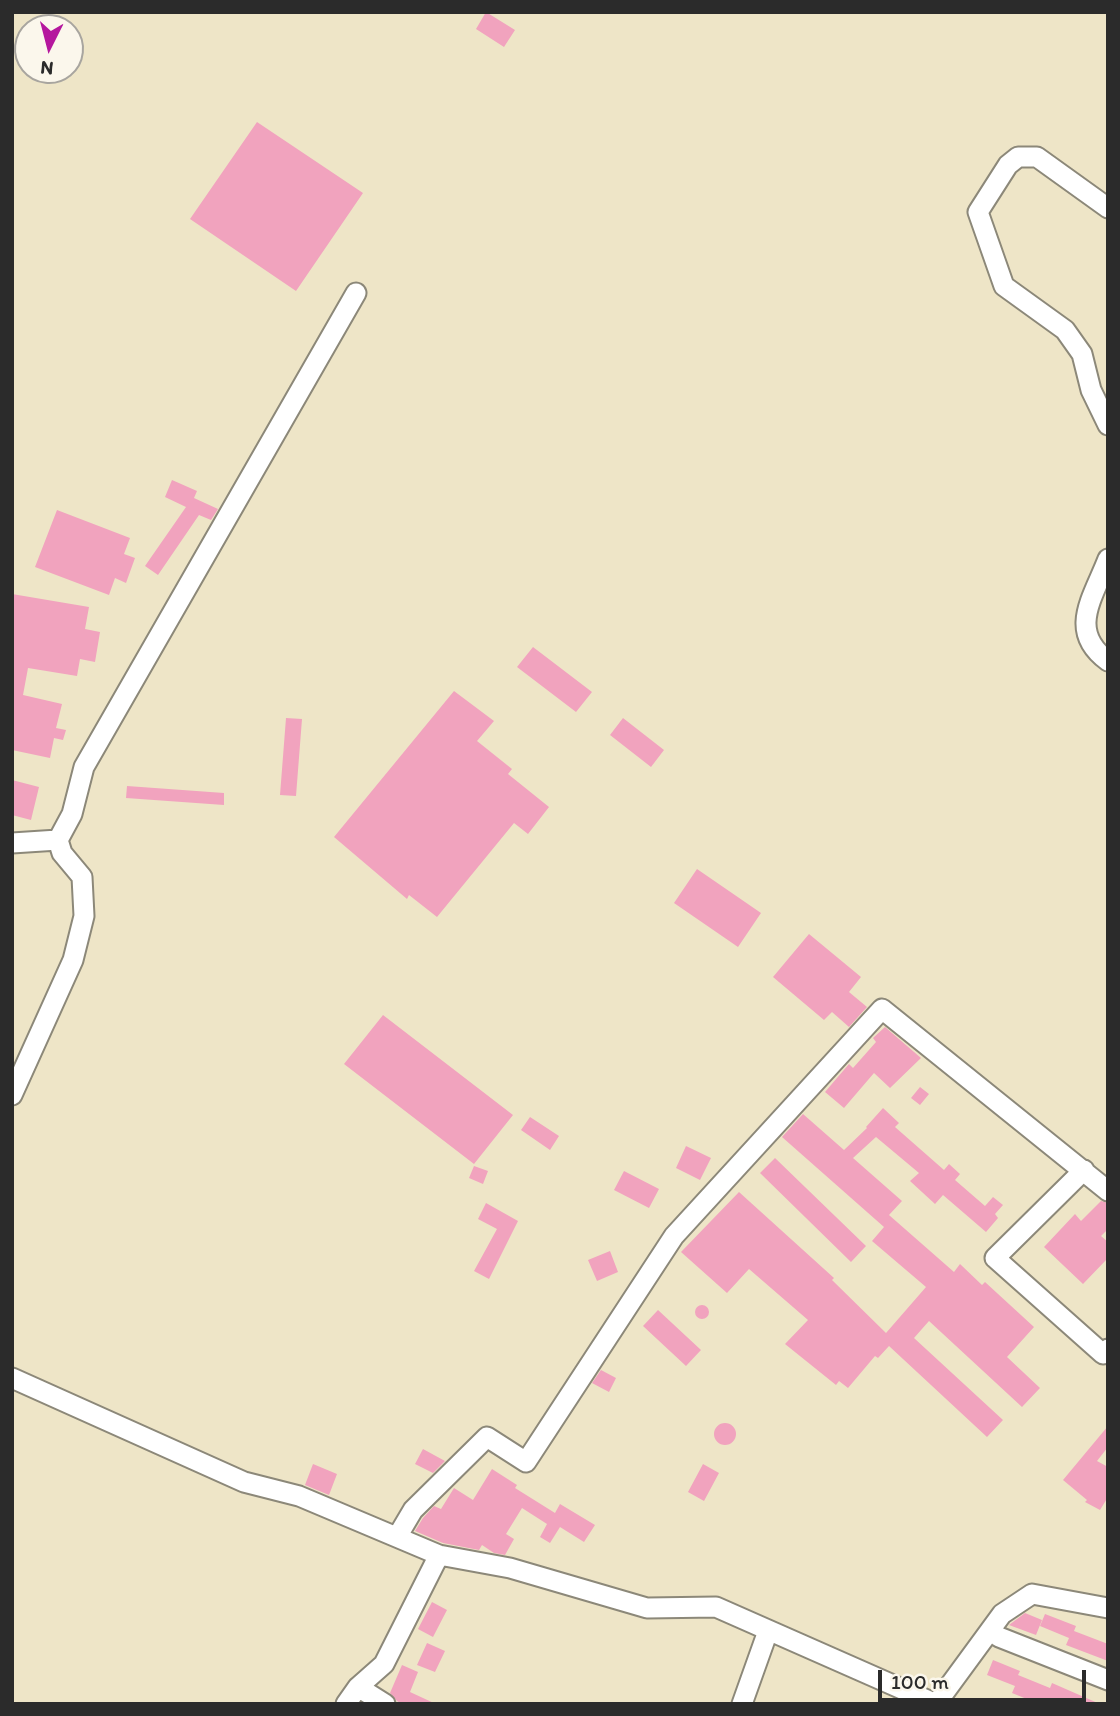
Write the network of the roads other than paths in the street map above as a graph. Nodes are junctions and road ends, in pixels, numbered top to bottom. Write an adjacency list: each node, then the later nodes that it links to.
1 (1108, 208): 3 (street)
2 (356, 293): 6 (street)
3 (1108, 425)
4 (1108, 559): 5 (street)
5 (1108, 661)
6 (58, 840): 7 (street); 8 (street)
7 (12, 842)
8 (12, 1095)
9 (1084, 1170): 10 (street); 11 (street); 13 (street)
10 (1108, 1191)
11 (1108, 1349)
12 (12, 1378): 13 (street)
13 (397, 1537): 14 (street)
14 (439, 1555): 16 (street); 19 (street)
15 (1108, 1608): 16 (street)
16 (768, 1632): 22 (street)
17 (999, 1637): 18 (street)
18 (1108, 1680)
19 (358, 1687): 20 (street); 21 (street)
20 (346, 1704)
21 (385, 1704)
22 (742, 1704)

